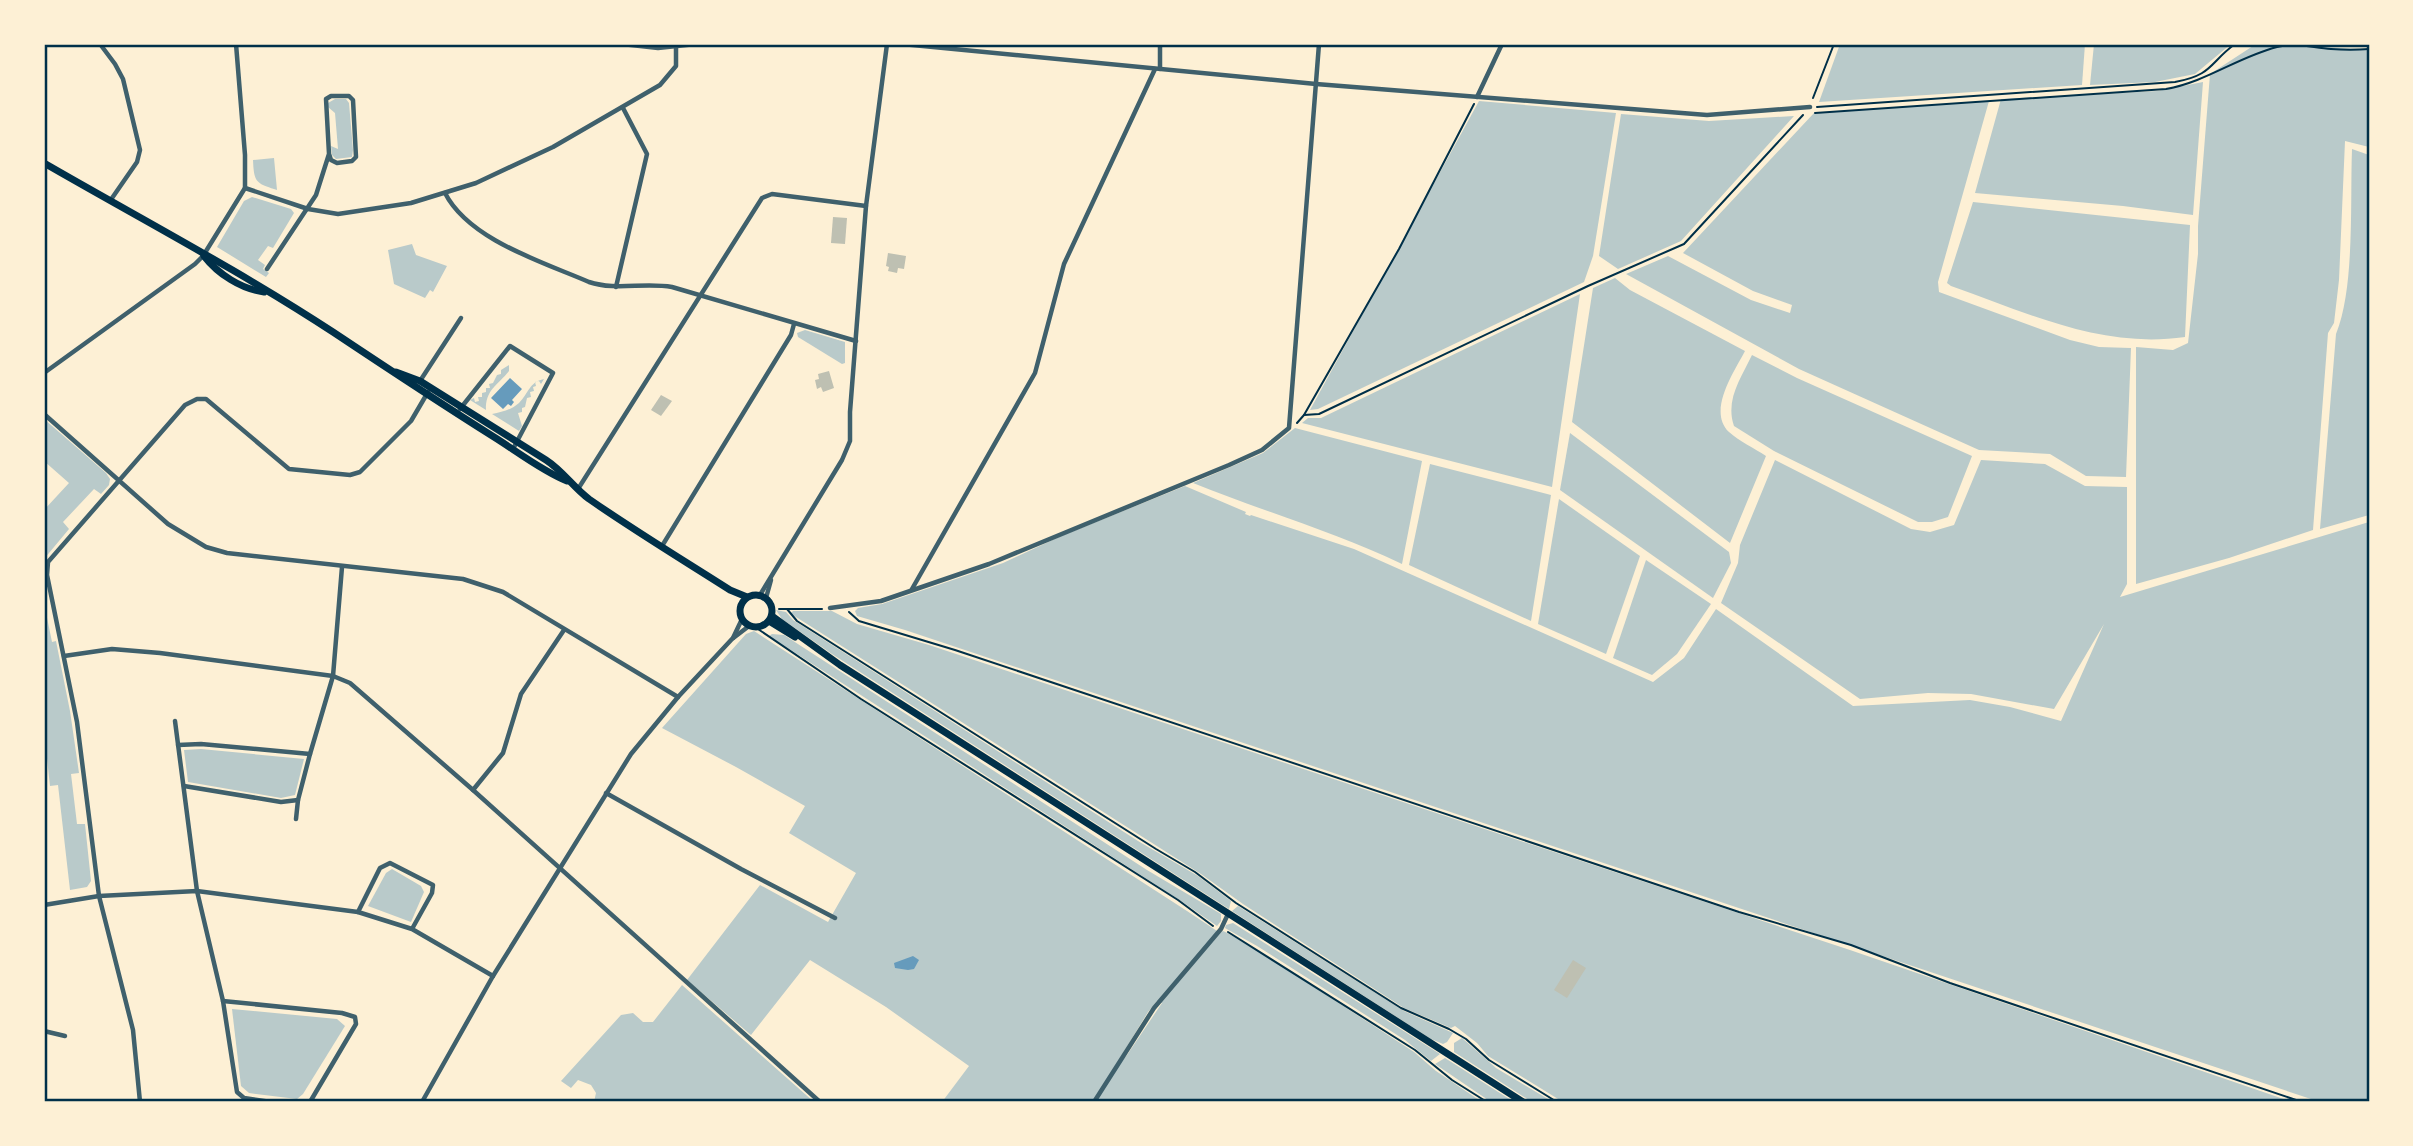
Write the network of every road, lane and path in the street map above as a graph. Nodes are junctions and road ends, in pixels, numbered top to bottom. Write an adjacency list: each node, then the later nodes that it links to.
1 (100, 44): 23 (street)
2 (236, 44): 21 (street)
3 (622, 44): 12 (street)
4 (696, 44): 12 (street)
5 (887, 44): 24 (street)
6 (902, 44): 14 (street)
7 (1160, 44): 14 (street)
8 (1319, 44): 15 (street)
9 (1502, 44): 16 (street)
10 (1834, 44): 17 (path)
11 (2235, 44): 17 (path)
12 (676, 47): 18 (street)
13 (2369, 49): 17 (path)
14 (1158, 69): 15 (street); 43 (street)
15 (1316, 83): 16 (street); 43 (street)
16 (1478, 97): 17 (street); 17 (path)
17 (1810, 107)
18 (623, 108): 22 (street); 28 (street)
19 (329, 154): 19 (street); 25 (street)
20 (44, 163): 23 (main road)
21 (245, 188): 25 (street); 26 (street)
22 (445, 193): 25 (street); 28 (street)
23 (110, 202): 26 (main road)
24 (866, 206): 29 (street); 32 (street)
25 (308, 209): 27 (street)
26 (203, 256): 33 (street); 34 (main road)
27 (267, 269)
28 (616, 287): 29 (street)
29 (700, 296): 31 (street); 40 (street)
30 (461, 318): 34 (street)
31 (794, 324): 32 (street); 41 (street)
32 (856, 341): 44 (street)
33 (44, 373)
34 (417, 384): 35 (main road)
35 (428, 391): 36 (main road); 39 (street)
36 (459, 410): 38 (main road); 38 (street)
37 (44, 414): 39 (street)
38 (515, 445): 40 (main road)
39 (119, 481): 42 (street); 54 (street)
40 (577, 490): 41 (main road)
41 (662, 546): 45 (main road)
42 (342, 567): 52 (street); 55 (street)
43 (912, 590): 46 (street)
44 (763, 596): 45 (main road); 49 (main road)
45 (744, 600): 50 (main road)
46 (847, 607): 47 (street); 87 (path)
47 (830, 608): 48 (path)
48 (787, 609): 49 (path); 86 (path)
49 (771, 615): 51 (main road); 70 (main road)
50 (742, 619): 51 (main road); 53 (street)
51 (752, 626): 53 (street); 73 (path)
52 (564, 630): 56 (street); 61 (street)
53 (732, 639): 56 (street)
54 (64, 656): 55 (street); 67 (street)
55 (334, 676): 59 (street); 61 (street)
56 (678, 697): 62 (street)
57 (175, 721): 58 (street)
58 (178, 745): 59 (street); 60 (street)
59 (310, 754): 63 (street)
60 (184, 786): 63 (street); 66 (street)
61 (473, 790): 65 (street)
62 (606, 793): 65 (street); 71 (street)
63 (298, 800): 64 (street)
64 (296, 819)
65 (561, 867): 74 (street); 82 (street)
66 (197, 891): 67 (street); 69 (street); 75 (street)
67 (99, 896): 68 (street); 78 (street)
68 (44, 905)
69 (358, 912): 72 (street); 72 (street)
70 (1228, 914): 73 (street); 85 (main road)
71 (835, 918)
72 (412, 929): 74 (street)
73 (1221, 929): 83 (street); 84 (path)
74 (492, 976): 81 (street)
75 (223, 1002): 79 (street); 80 (street)
76 (44, 1031): 77 (street)
77 (65, 1036)
78 (140, 1102)
79 (271, 1102)
80 (310, 1102)
81 (422, 1102)
82 (820, 1102)
83 (1094, 1102)
84 (1487, 1102)
85 (1523, 1102)
86 (1557, 1102)
87 (2302, 1102)

